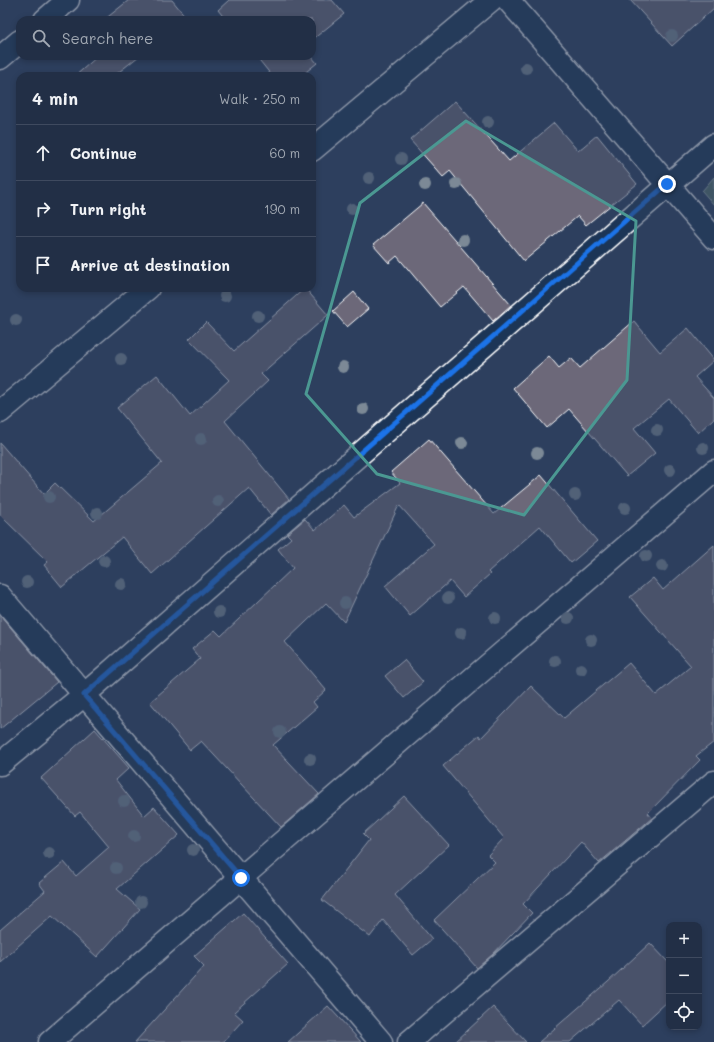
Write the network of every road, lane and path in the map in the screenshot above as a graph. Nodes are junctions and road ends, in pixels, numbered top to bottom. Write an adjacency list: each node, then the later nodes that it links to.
1 (68, 0): 4 (street)
2 (490, 0): 8 (street)
3 (508, 0): 9 (street)
4 (50, 16)
5 (16, 44): 6 (street)
6 (0, 58)
7 (714, 145): 9 (street)
8 (316, 147)
9 (667, 184): 10 (street); 15 (street)
10 (714, 238)
11 (143, 292): 12 (street)
12 (0, 412)
13 (714, 472): 18 (street)
14 (0, 596): 15 (street)
15 (84, 695): 16 (street); 18 (street)
16 (0, 764)
17 (714, 782): 21 (street)
18 (241, 878): 19 (street); 20 (street)
19 (50, 1042)
20 (380, 1042)
21 (410, 1042)

